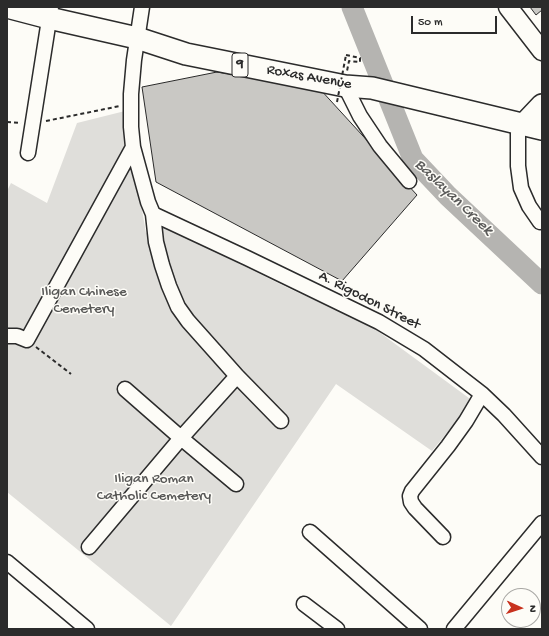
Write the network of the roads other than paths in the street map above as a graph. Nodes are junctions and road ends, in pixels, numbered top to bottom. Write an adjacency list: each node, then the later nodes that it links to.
1 (8, 7): 4 (highway, Roxas Avenue / 9)
2 (142, 7): 5 (street)
3 (508, 7): 6 (main road)
4 (50, 12): 5 (highway, Roxas Avenue / 9); 12 (street)
5 (137, 38): 7 (highway); 8 (highway, Roxas Avenue / 9); 11 (street)
6 (542, 52)
7 (372, 88): 8 (highway, Roxas Avenue / 9); 10 (highway, Roxas Avenue / 9)
8 (341, 94): 13 (street)
9 (542, 104): 10 (highway)
10 (533, 126): 15 (street)
11 (133, 147): 14 (street); 16 (street)
12 (28, 153)
13 (409, 181)
14 (153, 214): 17 (street); 19 (street, A. Rigodon Street)
15 (540, 222)
16 (7, 336)
17 (237, 376): 20 (street); 21 (street)
18 (125, 389): 21 (street)
19 (482, 394): 22 (street, A. Rigodon Street); 26 (street)
20 (281, 421)
21 (181, 438): 23 (street); 27 (street)
22 (542, 457)
23 (236, 484)
24 (542, 523): 33 (street)
25 (310, 532): 32 (street)
26 (443, 537)
27 (89, 547)
28 (7, 562): 30 (street)
29 (304, 604): 31 (street)
30 (87, 629)
31 (337, 629)
32 (420, 629)
33 (454, 629)

